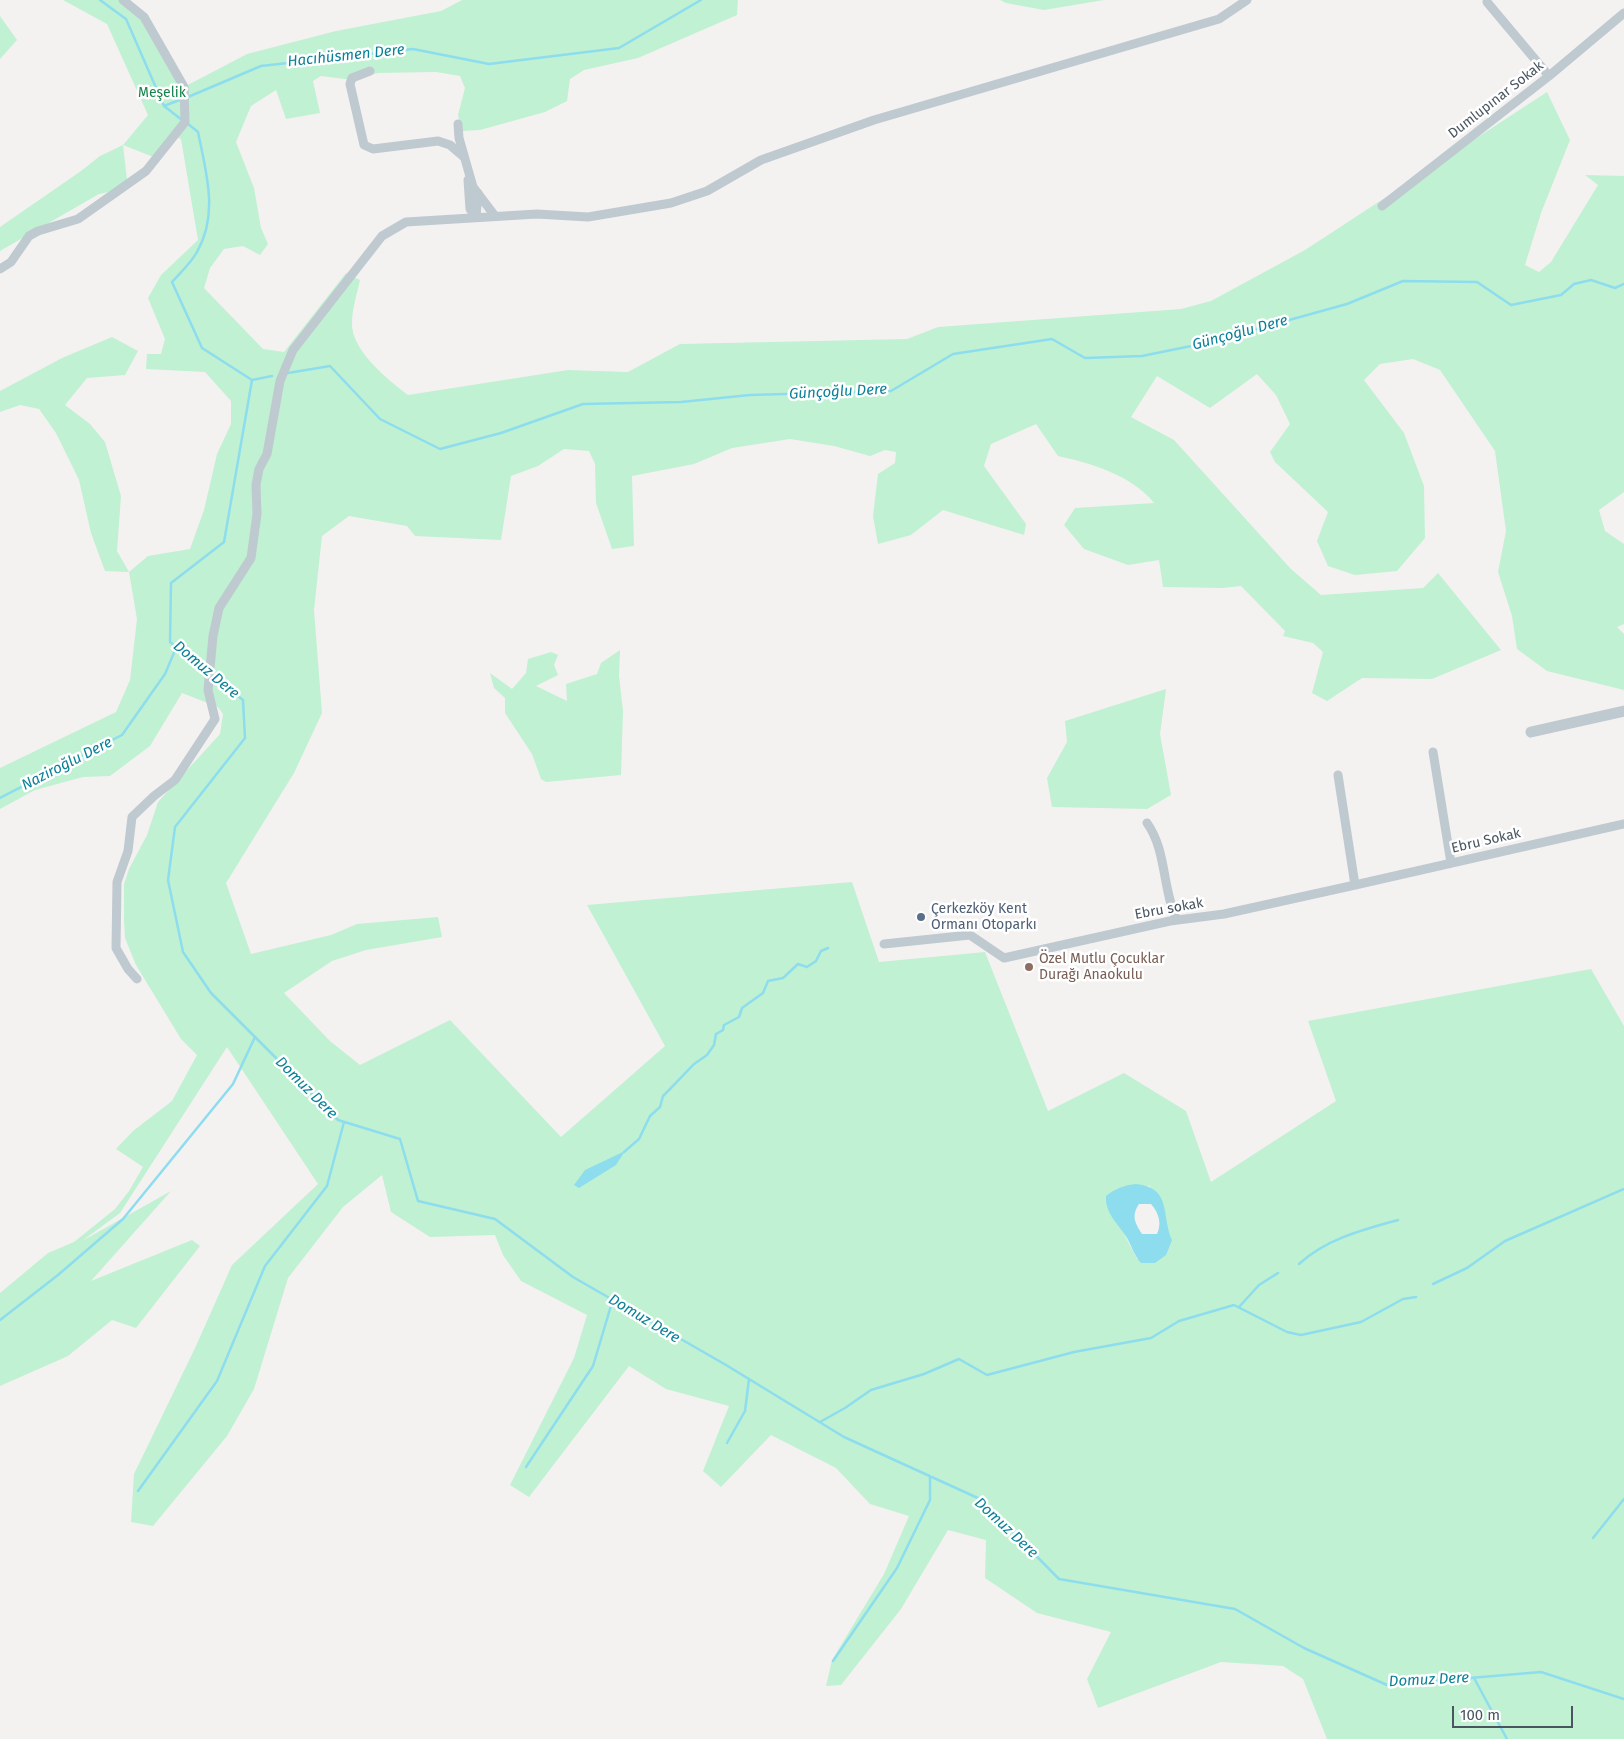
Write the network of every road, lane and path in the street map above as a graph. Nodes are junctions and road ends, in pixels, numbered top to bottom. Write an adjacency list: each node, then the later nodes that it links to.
1 (123, 0): 14 (street)
2 (1247, 0): 12 (street)
3 (1487, 2): 6 (street)
4 (1624, 13): 6 (street, Dumlupınar Sokak)
5 (370, 71): 8 (street)
6 (1549, 76): 11 (street, Dumlupınar Sokak)
7 (458, 124): 8 (street)
8 (464, 157): 9 (street)
9 (468, 172): 10 (street); 13 (street)
10 (478, 193): 12 (street); 13 (street)
11 (1382, 206)
12 (495, 216): 13 (street)
13 (476, 217): 25 (street)
14 (0, 269)
15 (1624, 711): 16 (street)
16 (1532, 732)
17 (1433, 752): 21 (street)
18 (1338, 775): 22 (street)
19 (1147, 823): 23 (street)
20 (1624, 824): 21 (street, Ebru Sokak)
21 (1451, 863): 22 (street, Ebru Sokak)
22 (1354, 885): 23 (street, Ebru sokak)
23 (1177, 920): 24 (street, Ebru sokak)
24 (884, 944)
25 (137, 979)

